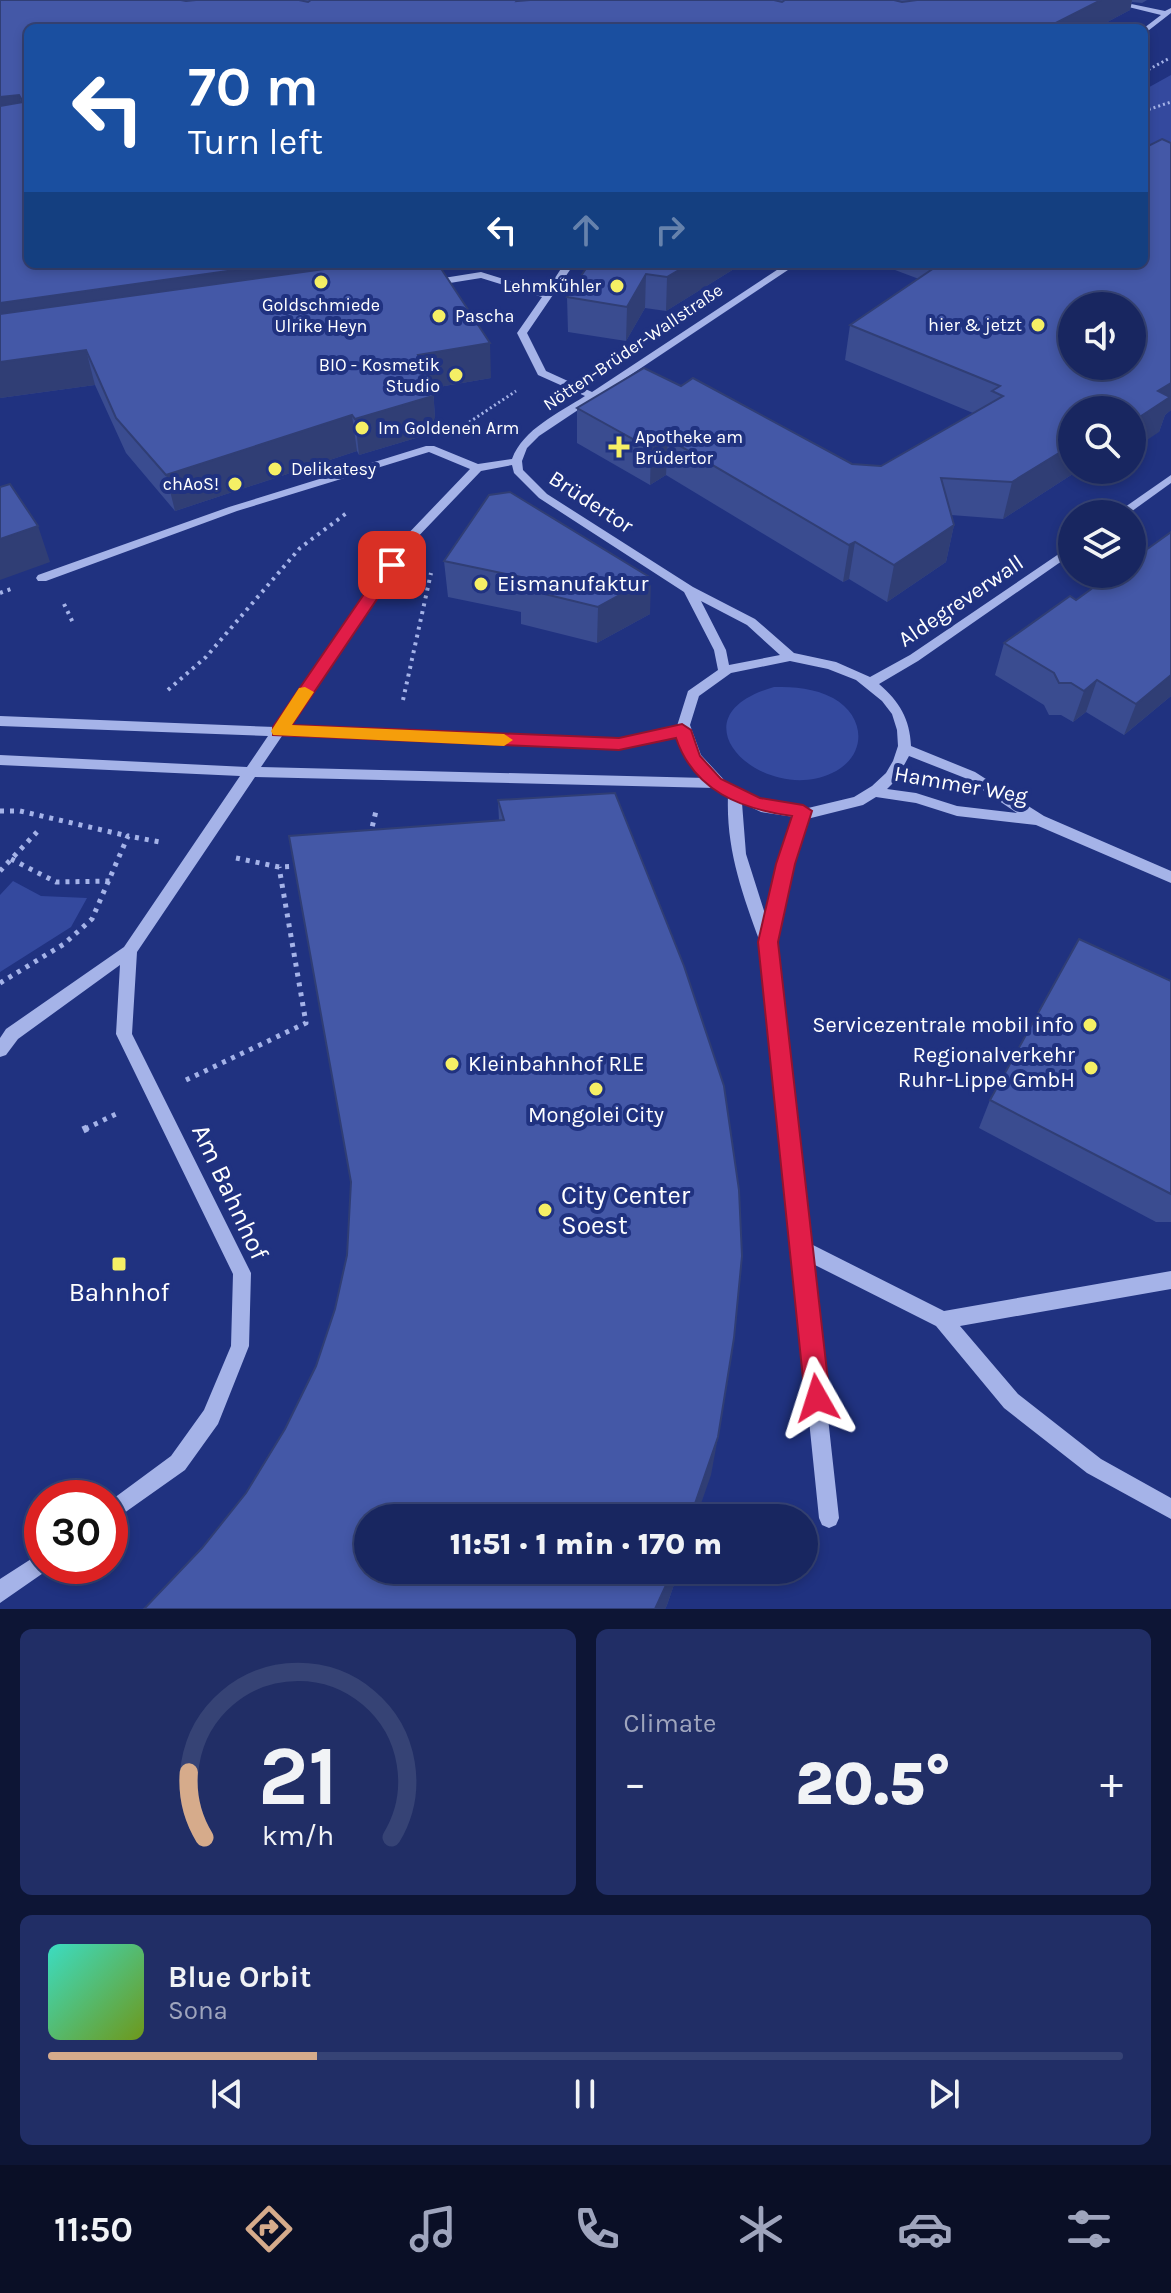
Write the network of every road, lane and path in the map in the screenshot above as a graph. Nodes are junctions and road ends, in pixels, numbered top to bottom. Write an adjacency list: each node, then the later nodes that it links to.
1 (1103, 0): 2 (street)
2 (1169, 12): 3 (street)
3 (1148, 29)
4 (1171, 56): 5 (path)
5 (1148, 70)
6 (1171, 102): 7 (path)
7 (1148, 110)
8 (566, 268): 11 (street)
9 (786, 268): 13 (street, Nötten-Brüder-Wallstraße)
10 (424, 284): 11 (street)
11 (547, 295): 12 (street)
12 (542, 373): 13 (street); 14 (path)
13 (590, 395): 15 (street, Nötten-Brüder-Wallstraße)
14 (430, 448): 16 (street); 22 (street)
15 (517, 461): 16 (street); 23 (street, Brüdertor)
16 (477, 468): 30 (street)
17 (1171, 478): 18 (street)
18 (1140, 500)
19 (359, 503): 27 (path)
20 (1058, 559): 26 (street, Aldegreverwall)
21 (434, 562): 31 (path)
22 (42, 578)
23 (689, 590): 24 (street, Brüdertor); 25 (street, Brüdertor)
24 (790, 657): 25 (street); 26 (street)
25 (724, 670): 29 (street)
26 (870, 683): 32 (street)
27 (165, 693)
28 (0, 721): 30 (street)
29 (682, 730): 31 (street); 36 (street)
30 (279, 731): 31 (street); 34 (street)
31 (395, 736)
32 (905, 749): 37 (street); 41 (street, Hammer Weg)
33 (0, 760): 34 (street)
34 (251, 772): 35 (street); 50 (street)
35 (385, 774): 36 (street); 44 (path)
36 (715, 783): 38 (street)
37 (875, 792): 40 (street); 41 (street, Hammer Weg)
38 (735, 796): 40 (street); 49 (street)
39 (0, 811): 43 (path)
40 (803, 811): 49 (street)
41 (1039, 820): 48 (street, Hammer Weg)
42 (37, 832): 45 (path)
43 (128, 836)
44 (368, 848)
45 (11, 859): 47 (path); 51 (path)
46 (307, 866): 53 (path)
47 (0, 871)
48 (1171, 877)
49 (768, 942): 54 (street)
50 (129, 951): 52 (street); 57 (street, Am Bahnhof)
51 (0, 983)
52 (0, 1050)
53 (217, 1065)
54 (802, 1249): 56 (street); 59 (street)
55 (1171, 1280): 56 (street)
56 (943, 1320): 58 (street)
57 (128, 1500)
58 (1171, 1509)
59 (829, 1518)
60 (24, 1575): 61 (street)
61 (0, 1592)

